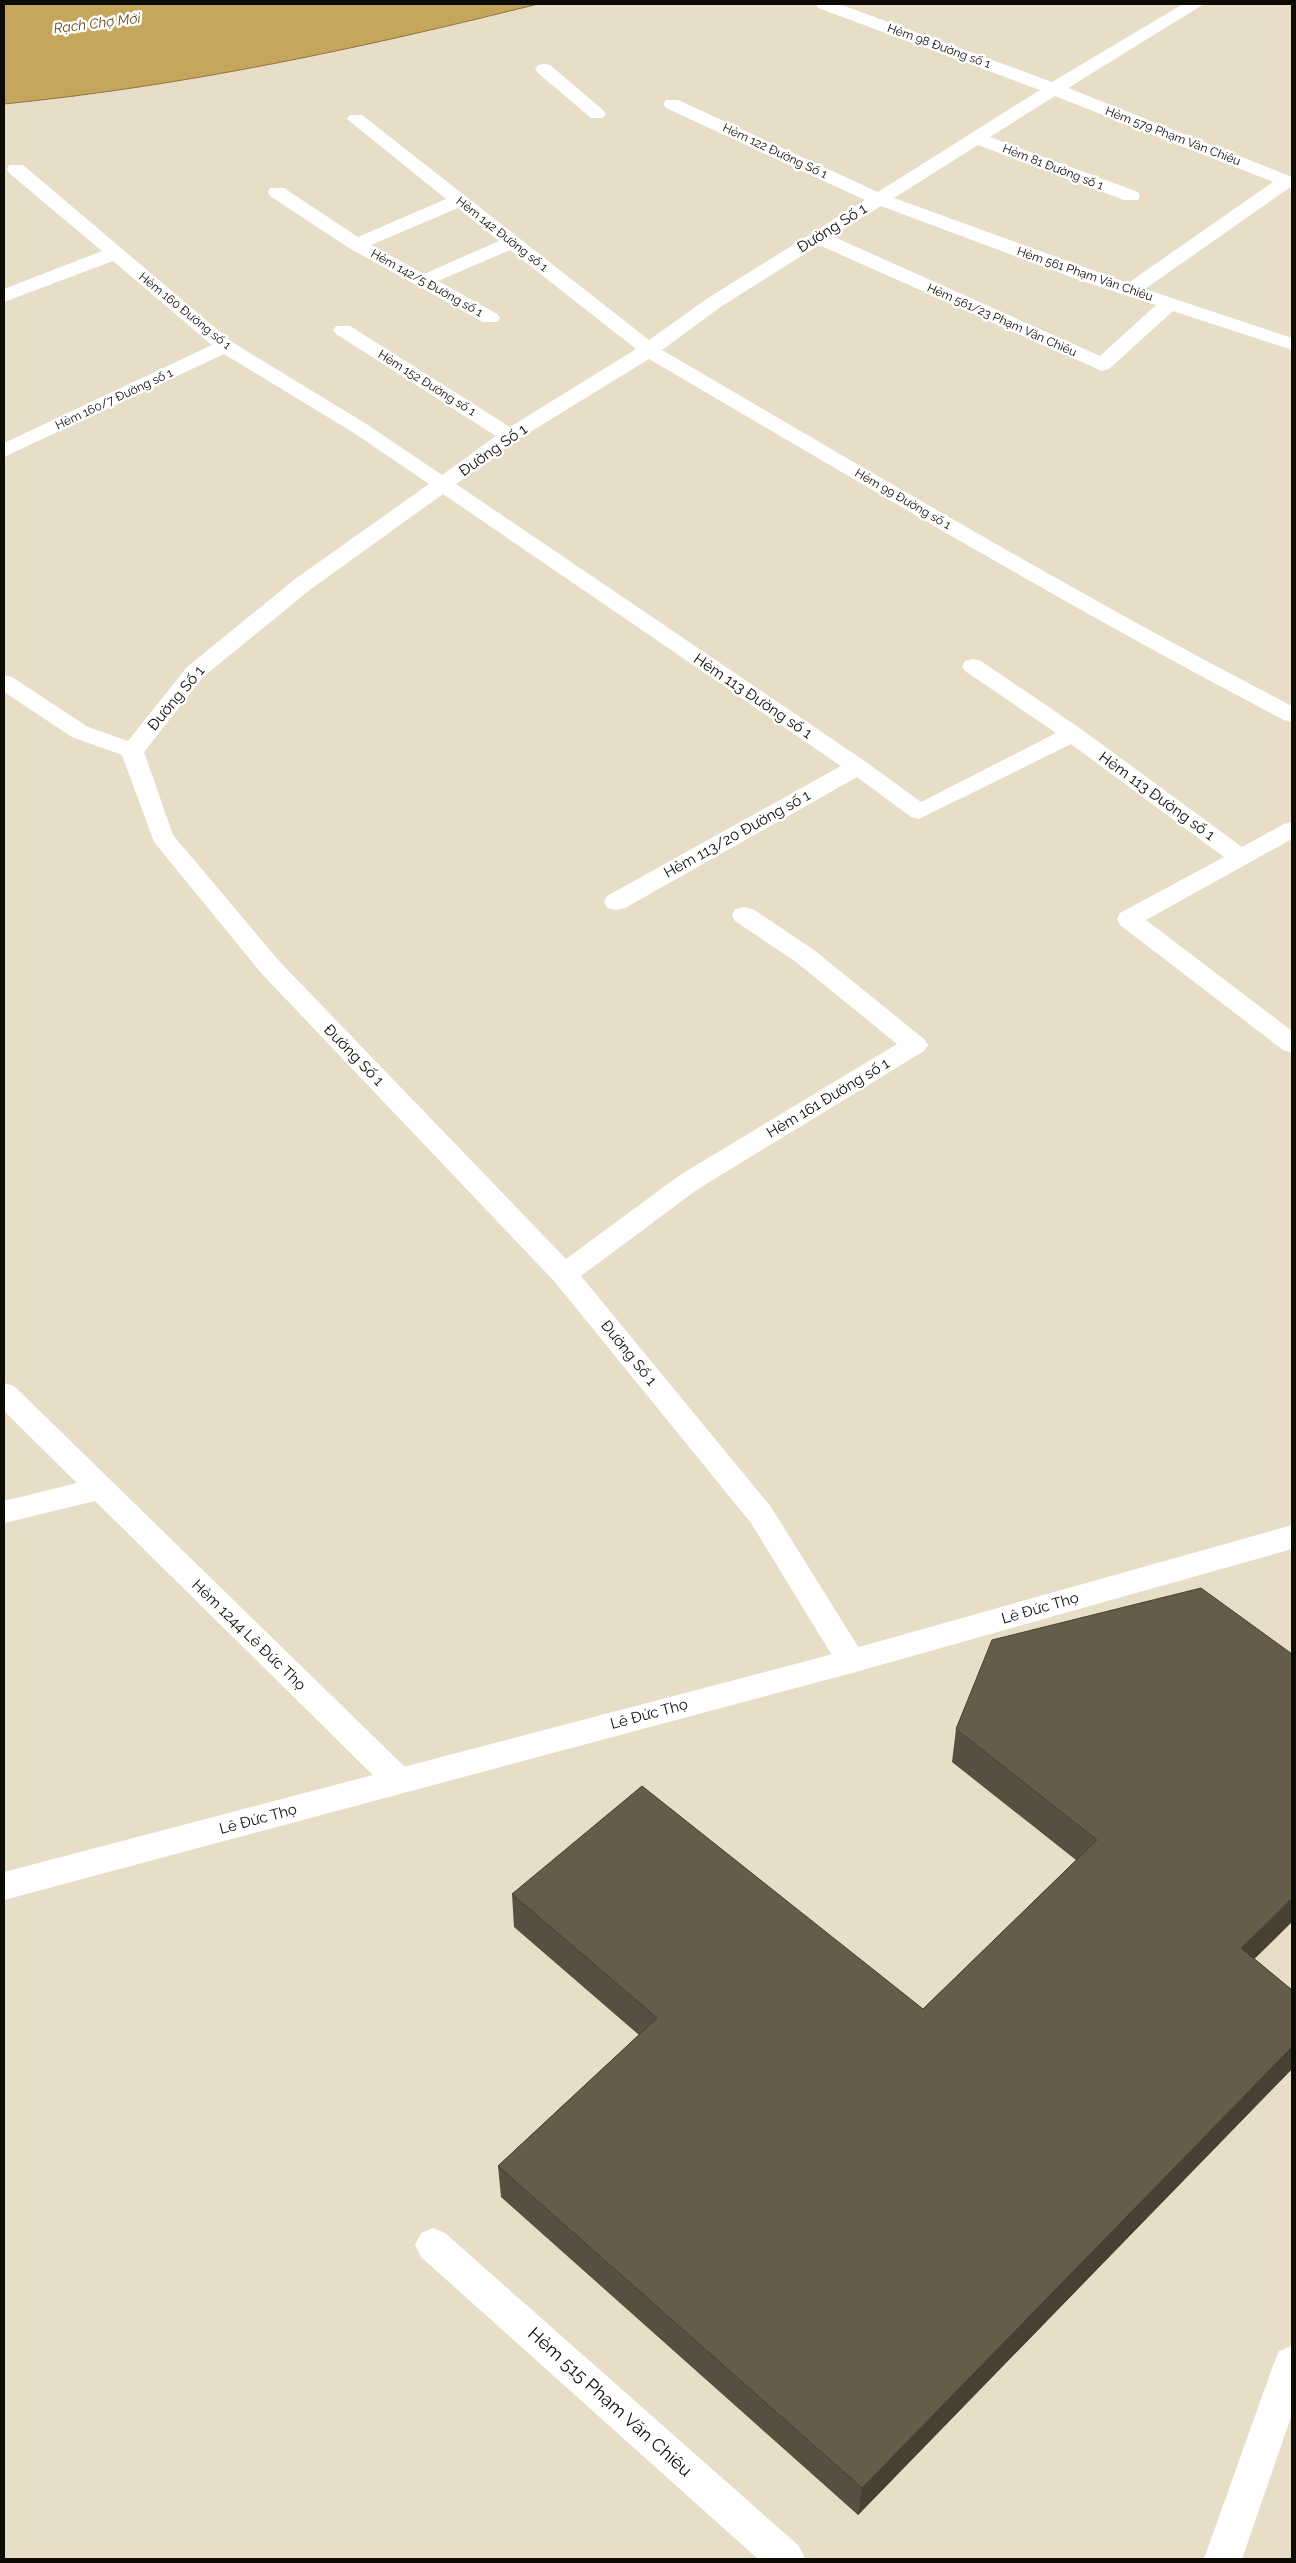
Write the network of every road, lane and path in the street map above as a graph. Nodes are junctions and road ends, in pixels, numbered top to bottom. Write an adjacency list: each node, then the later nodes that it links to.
1 (824, 4): 4 (street, Hẻm 98 Đường số 1)
2 (1195, 4): 4 (street, Đường Số 1)
3 (544, 69): 6 (street)
4 (1054, 89): 8 (street, Đường Số 1); 10 (street, Hẻm 579 Phạm Văn Chiêu)
5 (672, 104): 13 (street, Hẻm 122 Đường Số 1)
6 (597, 114)
7 (356, 119): 14 (street, Hẻm 142 Đường số 1)
8 (976, 138): 12 (street, Hẻm 81 Đường số 1); 13 (street, Đường Số 1)
9 (16, 169): 18 (street, Hẻm 160 Đường số 1)
10 (1290, 182): 20 (street)
11 (277, 192): 17 (street)
12 (1131, 196)
13 (879, 199): 15 (street, Đường Số 1); 20 (street, Hẻm 561 Phạm Văn Chiêu)
14 (459, 200): 16 (street, Hẻm 142 Đường số 1); 17 (street, Hẻm 142/5 Đường số 1)
15 (818, 237): 22 (street, Hẻm 561/23 Phạm Văn Chiêu); 27 (street, Đường Số 1)
16 (512, 242): 19 (street); 27 (street, Hẻm 142 Đường số 1)
17 (356, 244): 19 (street, Hẻm 142/5 Đường số 1)
18 (116, 254): 21 (street); 26 (street, Hẻm 160 Đường số 1)
19 (423, 281): 23 (street, Hẻm 142/5 Đường số 1)
20 (1131, 290): 22 (street, Hẻm 561 Phạm Văn Chiêu)
21 (4, 296)
22 (1170, 303): 25 (street, Hẻm 561 Phạm Văn Chiêu)
23 (490, 318)
24 (343, 330): 28 (street, Hẻm 152 Đường số 1)
25 (1292, 344)
26 (225, 346): 29 (street, Hẻm 160/7 Đường số 1); 30 (street, Hẻm 160 Đường số 1)
27 (649, 350): 28 (street, Đường Số 1); 33 (street, Hẻm 99 Đường số 1)
28 (510, 436): 30 (street, Đường Số 1)
29 (4, 451)
30 (443, 485): 35 (street, Đường Số 1); 36 (street, Hẻm 113 Đường số 1)
31 (973, 666): 34 (street, Hẻm 113 Đường số 1)
32 (4, 682): 35 (street)
33 (1292, 715)
34 (1073, 734): 36 (street, Hẻm 113 Đường số 1); 38 (street, Hẻm 113 Đường số 1)
35 (132, 751): 42 (street, Đường Số 1)
36 (858, 767): 39 (street, Hẻm 113/20 Đường số 1)
37 (1292, 829): 38 (street)
38 (1240, 857): 41 (street)
39 (616, 902)
40 (744, 915): 42 (street, Hẻm 161 Đường số 1)
41 (1292, 1044)
42 (564, 1274): 47 (street, Đường Số 1)
43 (4, 1394): 44 (street, Hẻm 1244 Lê Đức Thọ)
44 (100, 1489): 45 (street); 48 (street, Hẻm 1244 Lê Đức Thọ)
45 (4, 1512)
46 (1292, 1537): 47 (street, Lê Đức Thọ)
47 (852, 1661): 48 (street, Lê Đức Thọ)
48 (399, 1782): 49 (street, Lê Đức Thọ)
49 (4, 1886)
50 (434, 2245): 52 (street, Hẻm 515 Phạm Văn Chiêu)
51 (1292, 2363): 53 (street)
52 (786, 2559)
53 (1223, 2559)

